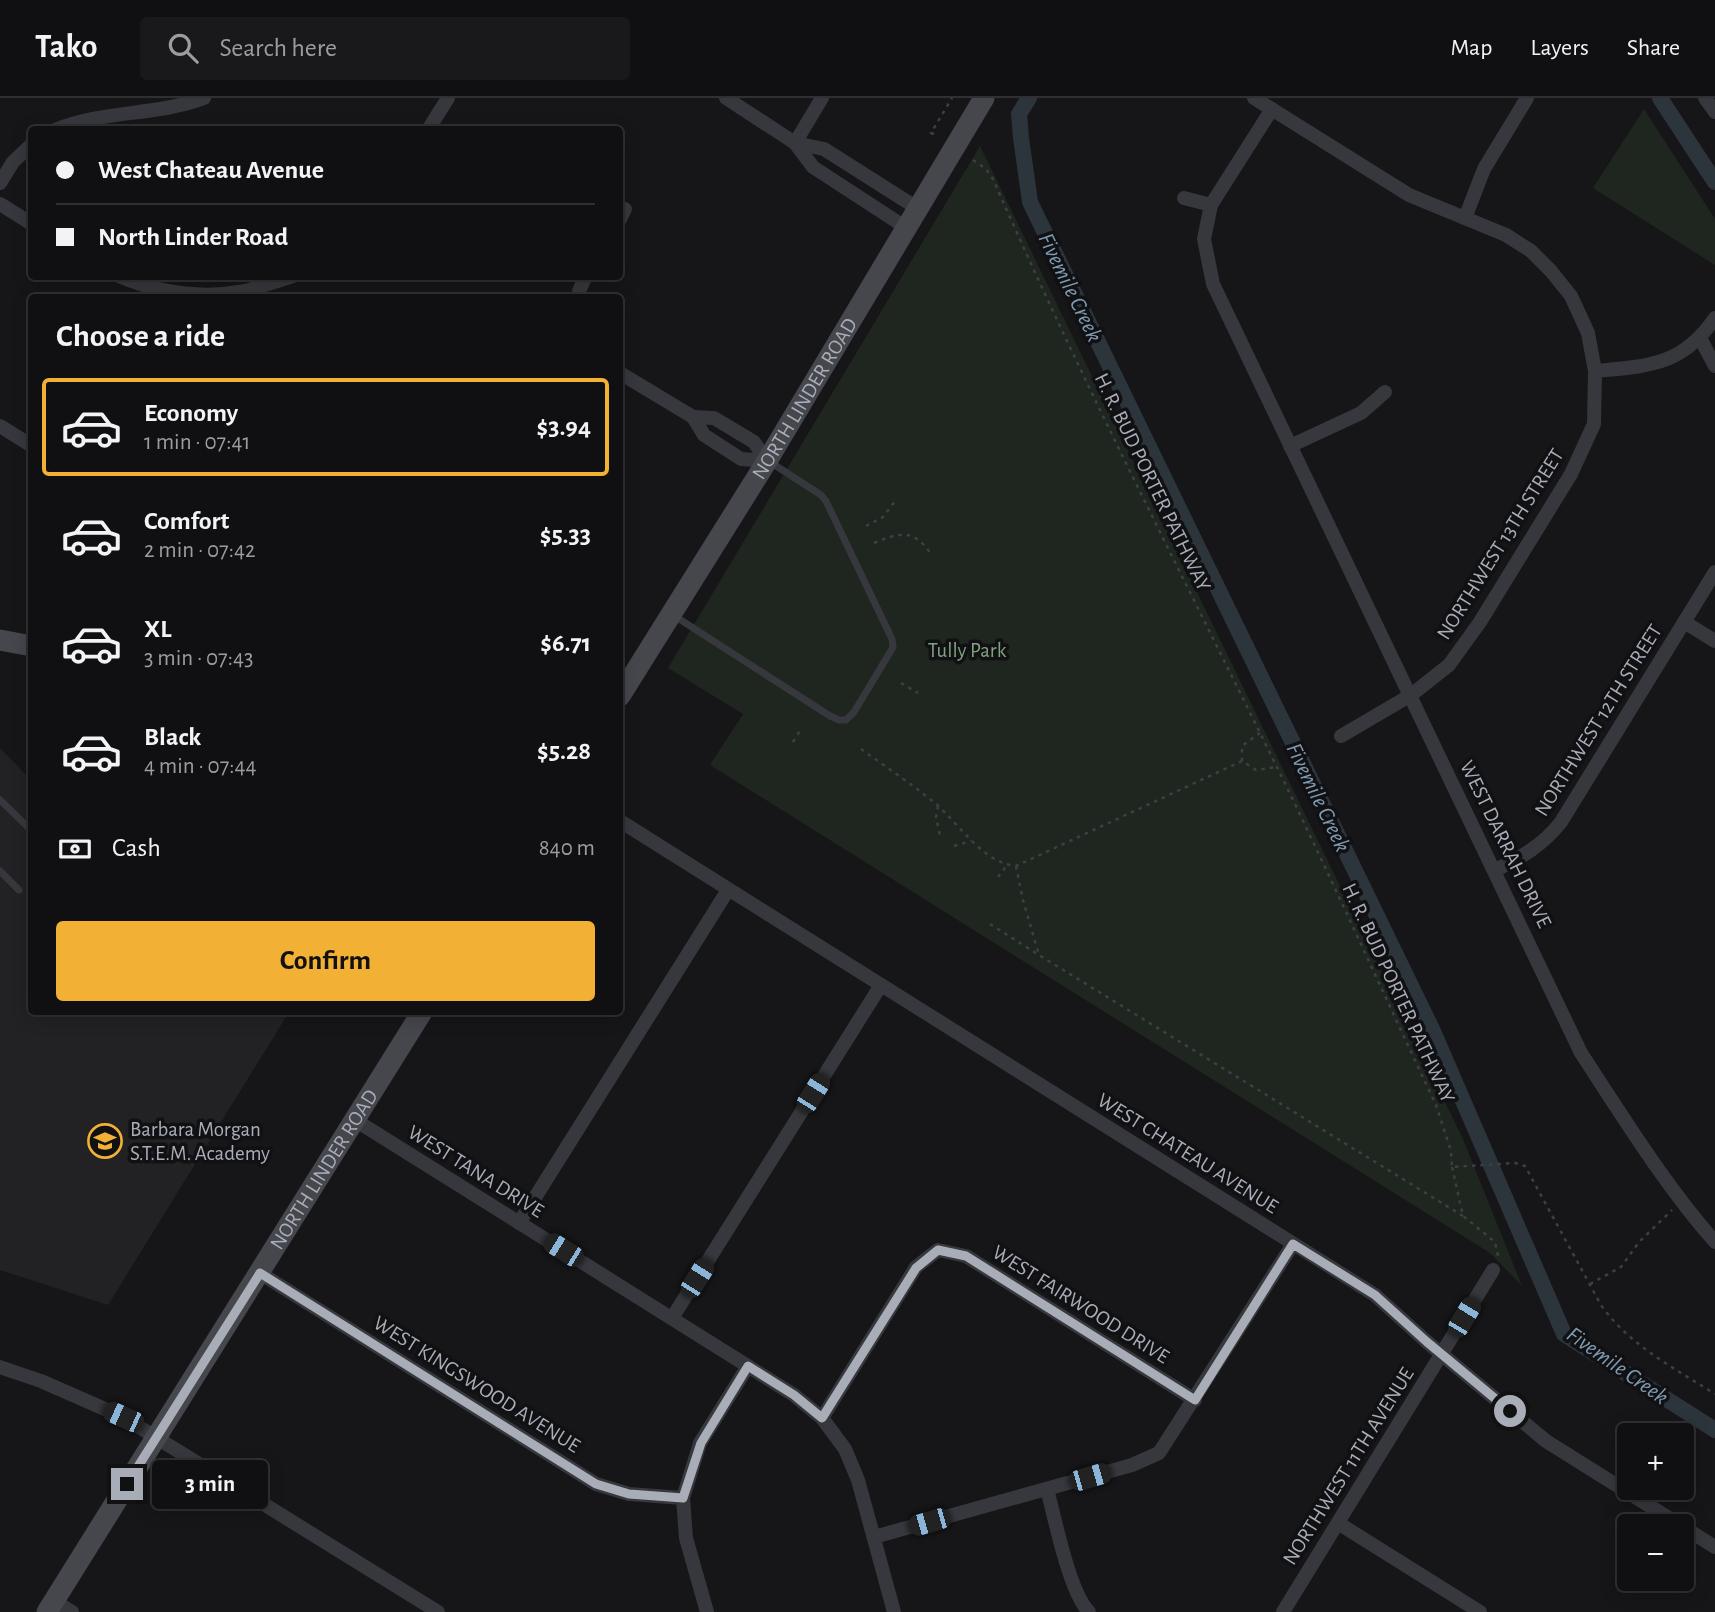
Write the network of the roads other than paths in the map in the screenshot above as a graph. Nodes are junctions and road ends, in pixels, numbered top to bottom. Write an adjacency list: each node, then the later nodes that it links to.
1 (204, 98): 11 (street)
2 (448, 98): 12 (street)
3 (726, 98): 13 (street)
4 (822, 98): 13 (street)
5 (984, 98): 19 (main road, NORTH LINDER ROAD)
6 (1254, 98): 9 (street, NORTHWEST 13TH STREET)
7 (1527, 98): 20 (street)
8 (1705, 98): 10 (street)
9 (1272, 109): 18 (street, WEST DARRAH DRIVE); 20 (street, NORTHWEST 13TH STREET)
10 (1715, 112)
11 (68, 126)
12 (430, 126)
13 (795, 143): 19 (street); 22 (street)
14 (28, 148): 15 (street)
15 (0, 183)
16 (1184, 198): 18 (street)
17 (0, 204): 21 (street)
18 (1211, 205): 37 (street, WEST DARRAH DRIVE)
19 (917, 208): 22 (main road, NORTH LINDER ROAD)
20 (1465, 218): 31 (street, NORTHWEST 13TH STREET)
21 (28, 222)
22 (905, 227): 38 (main road, NORTH LINDER ROAD)
23 (131, 280): 26 (street)
24 (283, 280): 27 (street)
25 (220, 294): 27 (street)
26 (220, 294)
27 (246, 294)
28 (1715, 318): 29 (street)
29 (1700, 338): 30 (street); 31 (street)
30 (1715, 366)
31 (1595, 371): 46 (street, NORTHWEST 13TH STREET)
32 (623, 375): 34 (street)
33 (1385, 392): 37 (street)
34 (693, 416): 38 (street); 38 (street)
35 (0, 426): 36 (street)
36 (28, 444)
37 (1290, 446): 46 (street, WEST DARRAH DRIVE)
38 (767, 461): 40 (main road, NORTH LINDER ROAD); 40 (lane)
39 (1715, 572): 41 (street, NORTHWEST 12TH STREET)
40 (672, 614): 45 (main road, NORTH LINDER ROAD)
41 (1684, 622): 43 (street); 51 (street, NORTHWEST 12TH STREET)
42 (0, 640): 44 (main road)
43 (1715, 641)
44 (28, 645)
45 (623, 691)
46 (1410, 695): 47 (street, NORTHWEST 13TH STREET); 51 (street, WEST DARRAH DRIVE)
47 (1341, 736)
48 (0, 800): 50 (lane)
49 (623, 823): 54 (street, WEST CHATEAU AVENUE)
50 (28, 827)
51 (1495, 870): 59 (street, WEST DARRAH DRIVE)
52 (0, 871): 53 (lane)
53 (19, 890)
54 (728, 890): 55 (street, WEST CHATEAU AVENUE); 58 (street)
55 (881, 985): 60 (street, WEST CHATEAU AVENUE); 63 (street)
56 (420, 1015): 57 (main road, NORTH LINDER ROAD)
57 (355, 1119): 58 (street, WEST TANA DRIVE); 62 (main road, NORTH LINDER ROAD)
58 (519, 1223): 63 (street, WEST TANA DRIVE)
59 (1715, 1242)
60 (1293, 1244): 64 (street, WEST CHATEAU AVENUE); 67 (street)
61 (1493, 1270): 64 (street, NORTHWEST 11TH AVENUE)
62 (260, 1273): 69 (main road, NORTH LINDER ROAD); 71 (street, WEST KINGSWOOD AVENUE)
63 (672, 1318): 65 (street, WEST TANA DRIVE)
64 (1441, 1354): 72 (street, NORTHWEST 11TH AVENUE); 74 (street, WEST CHATEAU AVENUE)
65 (748, 1366): 68 (street, WEST TANA DRIVE); 71 (street)
66 (0, 1367): 69 (street)
67 (1195, 1400): 68 (street, WEST FAIRWOOD DRIVE); 70 (street)
68 (822, 1418): 73 (street, WEST TANA DRIVE)
69 (156, 1437): 75 (main road, NORTH LINDER ROAD); 76 (street)
70 (1047, 1489): 73 (street); 79 (street)
71 (683, 1498): 77 (street)
72 (1338, 1523): 80 (street, NORTHWEST 11TH AVENUE); 81 (street)
73 (874, 1537): 78 (street, WEST TANA DRIVE)
74 (1715, 1547)
75 (58, 1608)
76 (438, 1612)
77 (707, 1612)
78 (894, 1612)
79 (1089, 1612)
80 (1283, 1612)
81 (1480, 1612)

